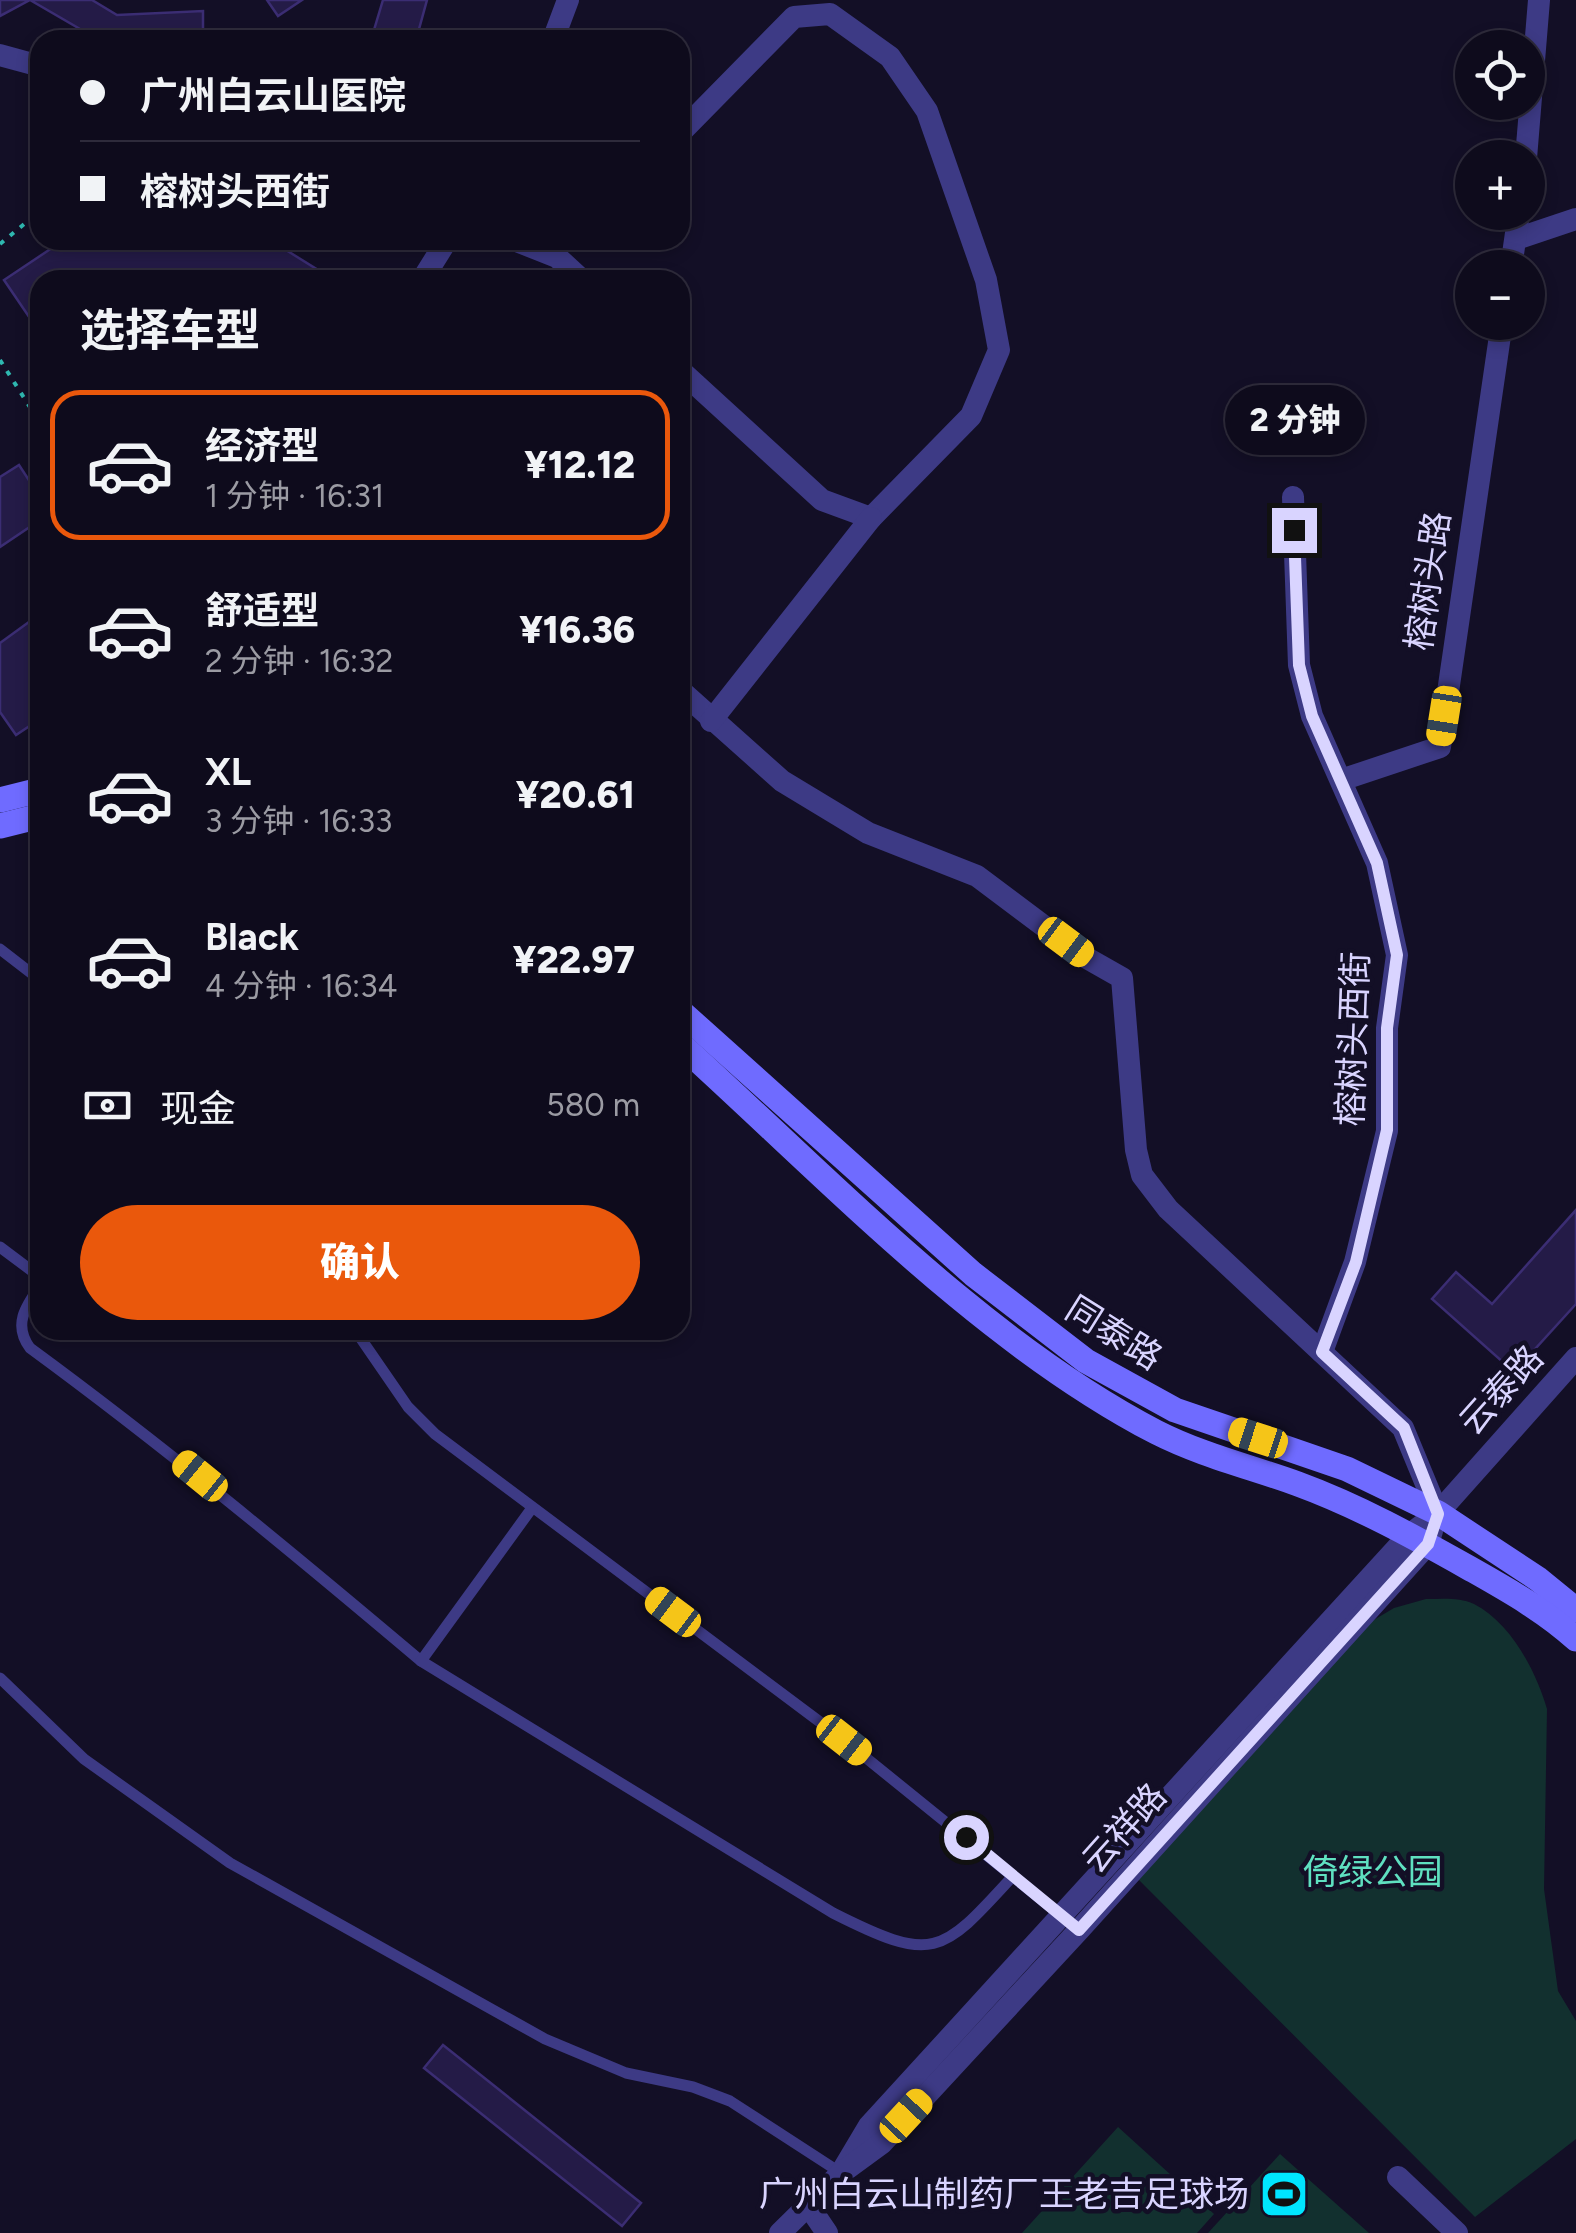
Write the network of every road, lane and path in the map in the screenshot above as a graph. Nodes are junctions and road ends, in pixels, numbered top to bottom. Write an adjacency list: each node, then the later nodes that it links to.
1 (568, 0): 3 (street)
2 (1539, 0): 7 (street)
3 (556, 30)
4 (0, 55): 5 (street)
5 (30, 63)
6 (690, 122): 23 (street)
7 (1527, 140)
8 (30, 218): 12 (path)
9 (1576, 219): 11 (street)
10 (1517, 230): 11 (street)
11 (1516, 239): 15 (street)
12 (0, 244)
13 (539, 250): 16 (street)
14 (564, 250): 16 (street)
15 (1514, 250)
16 (557, 257): 17 (street)
17 (571, 270)
18 (1499, 340): 26 (street, 榕树头路)
19 (0, 360): 21 (path)
20 (690, 387): 23 (street)
21 (30, 408)
22 (1293, 496): 26 (street, 榕树头西街)
23 (871, 518): 25 (street)
24 (690, 700): 25 (street)
25 (711, 721): 39 (street)
26 (1342, 780): 39 (street, 榕树头西街)
27 (30, 792): 28 (main road)
28 (0, 800)
29 (30, 818): 30 (main road)
30 (0, 826)
31 (0, 949): 32 (lane)
32 (30, 972)
33 (690, 1020): 42 (main road, 同泰路)
34 (690, 1053): 43 (main road, 同泰路)
35 (0, 1247): 36 (lane)
36 (30, 1270)
37 (30, 1300): 46 (lane)
38 (362, 1340): 41 (lane)
39 (1322, 1352): 42 (street)
40 (1576, 1358): 42 (street, 云泰路)
41 (532, 1508): 46 (lane); 48 (lane)
42 (1438, 1514): 43 (street, 云泰路); 44 (main road, 同泰路)
43 (1419, 1540): 45 (main road, 同泰路); 49 (street, 云祥路)
44 (1576, 1610)
45 (1576, 1639)
46 (421, 1662): 48 (lane)
47 (0, 1678): 50 (lane)
48 (1014, 1876): 49 (lane)
49 (1070, 1923): 50 (street, 云祥路)
50 (842, 2172): 52 (street, 云祥路)
51 (1398, 2177): 55 (street)
52 (808, 2205): 53 (street, 云祥路); 54 (street)
53 (780, 2233)
54 (826, 2233)
55 (1457, 2233)

